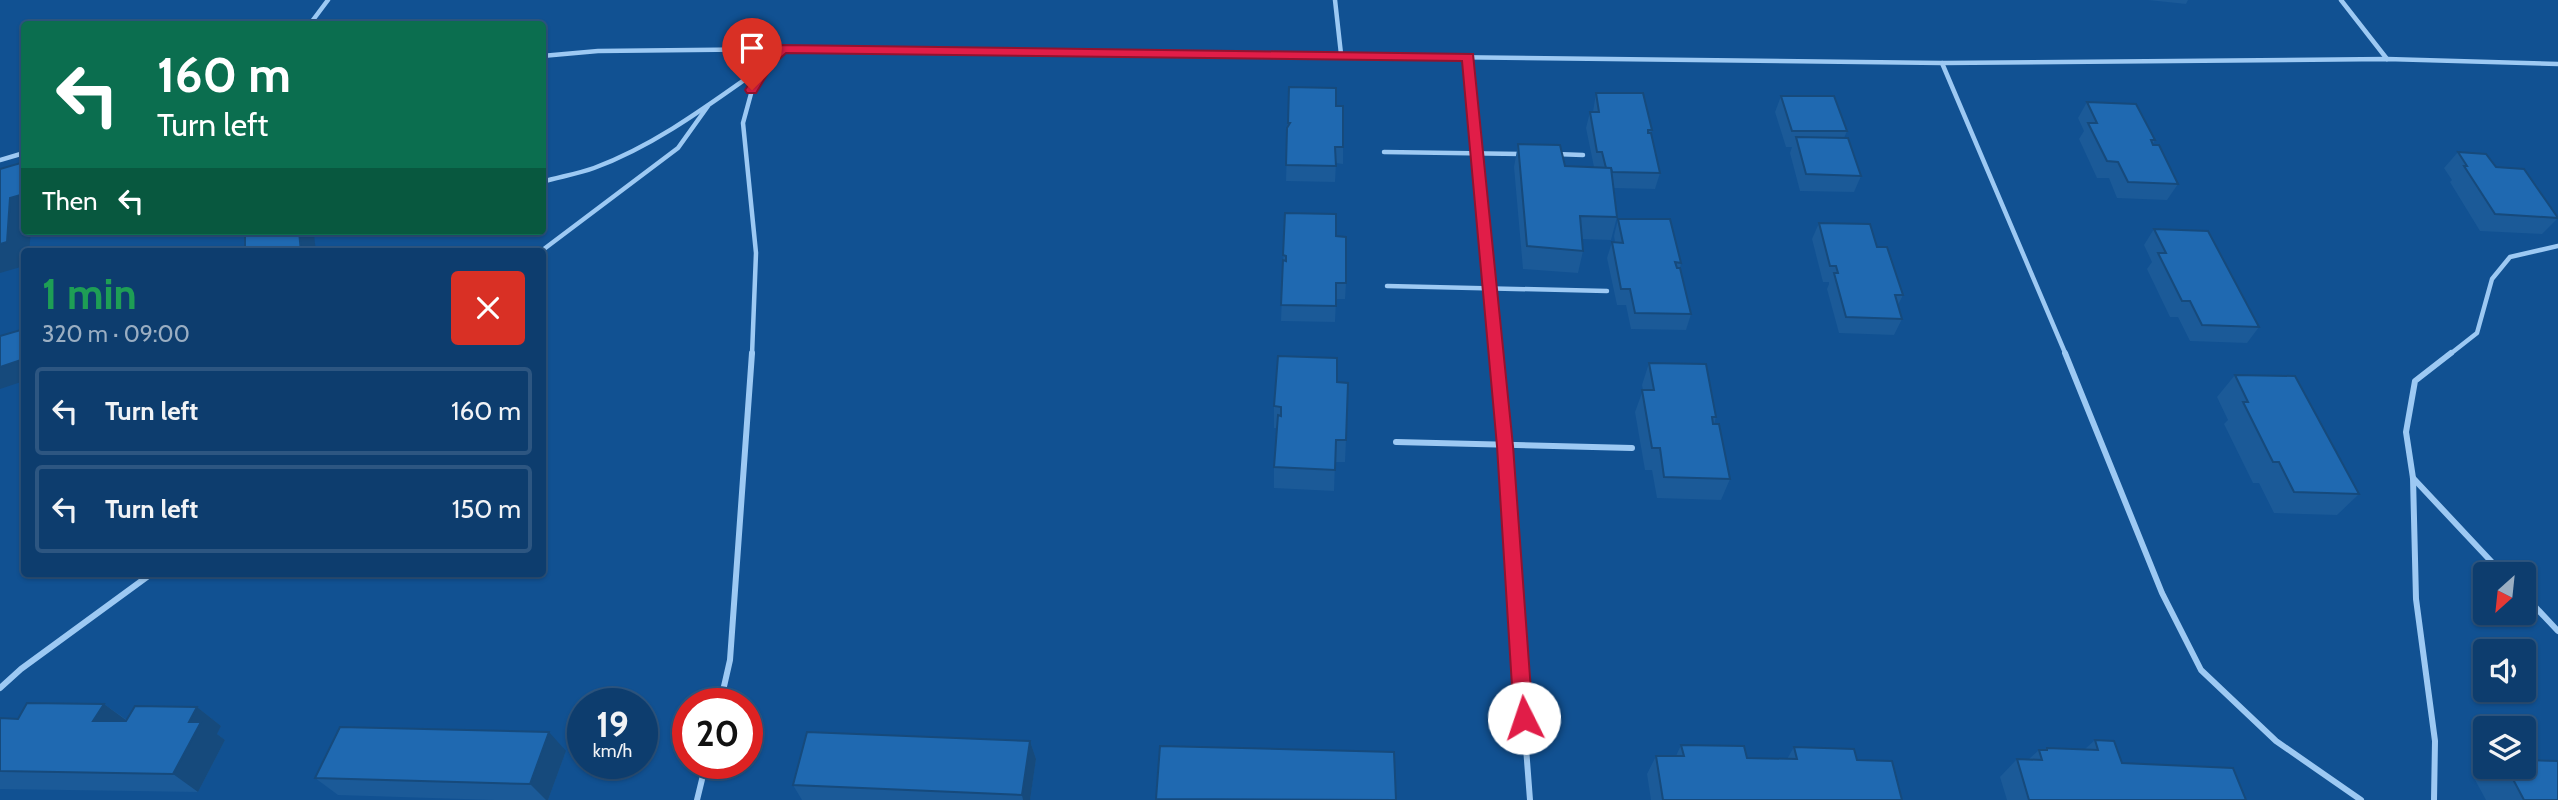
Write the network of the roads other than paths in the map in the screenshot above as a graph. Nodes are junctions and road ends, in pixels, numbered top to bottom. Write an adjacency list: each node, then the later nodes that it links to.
1 (328, 0): 4 (lane)
2 (1335, 0): 6 (lane)
3 (2341, 0): 9 (lane)
4 (312, 21)
5 (782, 49): 6 (lane); 7 (lane); 10 (lane)
6 (1341, 54): 8 (lane)
7 (546, 56)
8 (1468, 57): 11 (lane); 15 (lane)
9 (2386, 59): 11 (lane); 12 (lane)
10 (768, 63): 13 (lane); 36 (lane)
11 (1942, 63): 40 (lane)
12 (2558, 64)
13 (709, 104): 21 (lane); 23 (lane)
14 (1384, 152): 15 (lane)
15 (1477, 153): 17 (lane); 25 (lane)
16 (21, 154): 20 (lane)
17 (1530, 154)
18 (1544, 154): 19 (lane)
19 (1584, 155)
20 (0, 160)
21 (546, 180)
22 (2558, 246): 30 (lane)
23 (545, 248)
24 (1387, 286): 25 (lane)
25 (1490, 289): 26 (lane); 28 (lane)
26 (1607, 291)
27 (1396, 442): 28 (lane)
28 (1505, 446): 29 (lane); 39 (lane)
29 (1632, 447)
30 (2413, 478): 31 (lane); 41 (lane)
31 (2492, 562)
32 (147, 577): 35 (lane)
33 (2536, 608): 34 (lane)
34 (2558, 631)
35 (0, 688)
36 (724, 688)
37 (702, 779): 38 (lane)
38 (697, 800)
39 (1530, 800)
40 (2361, 800)
41 (2434, 800)

